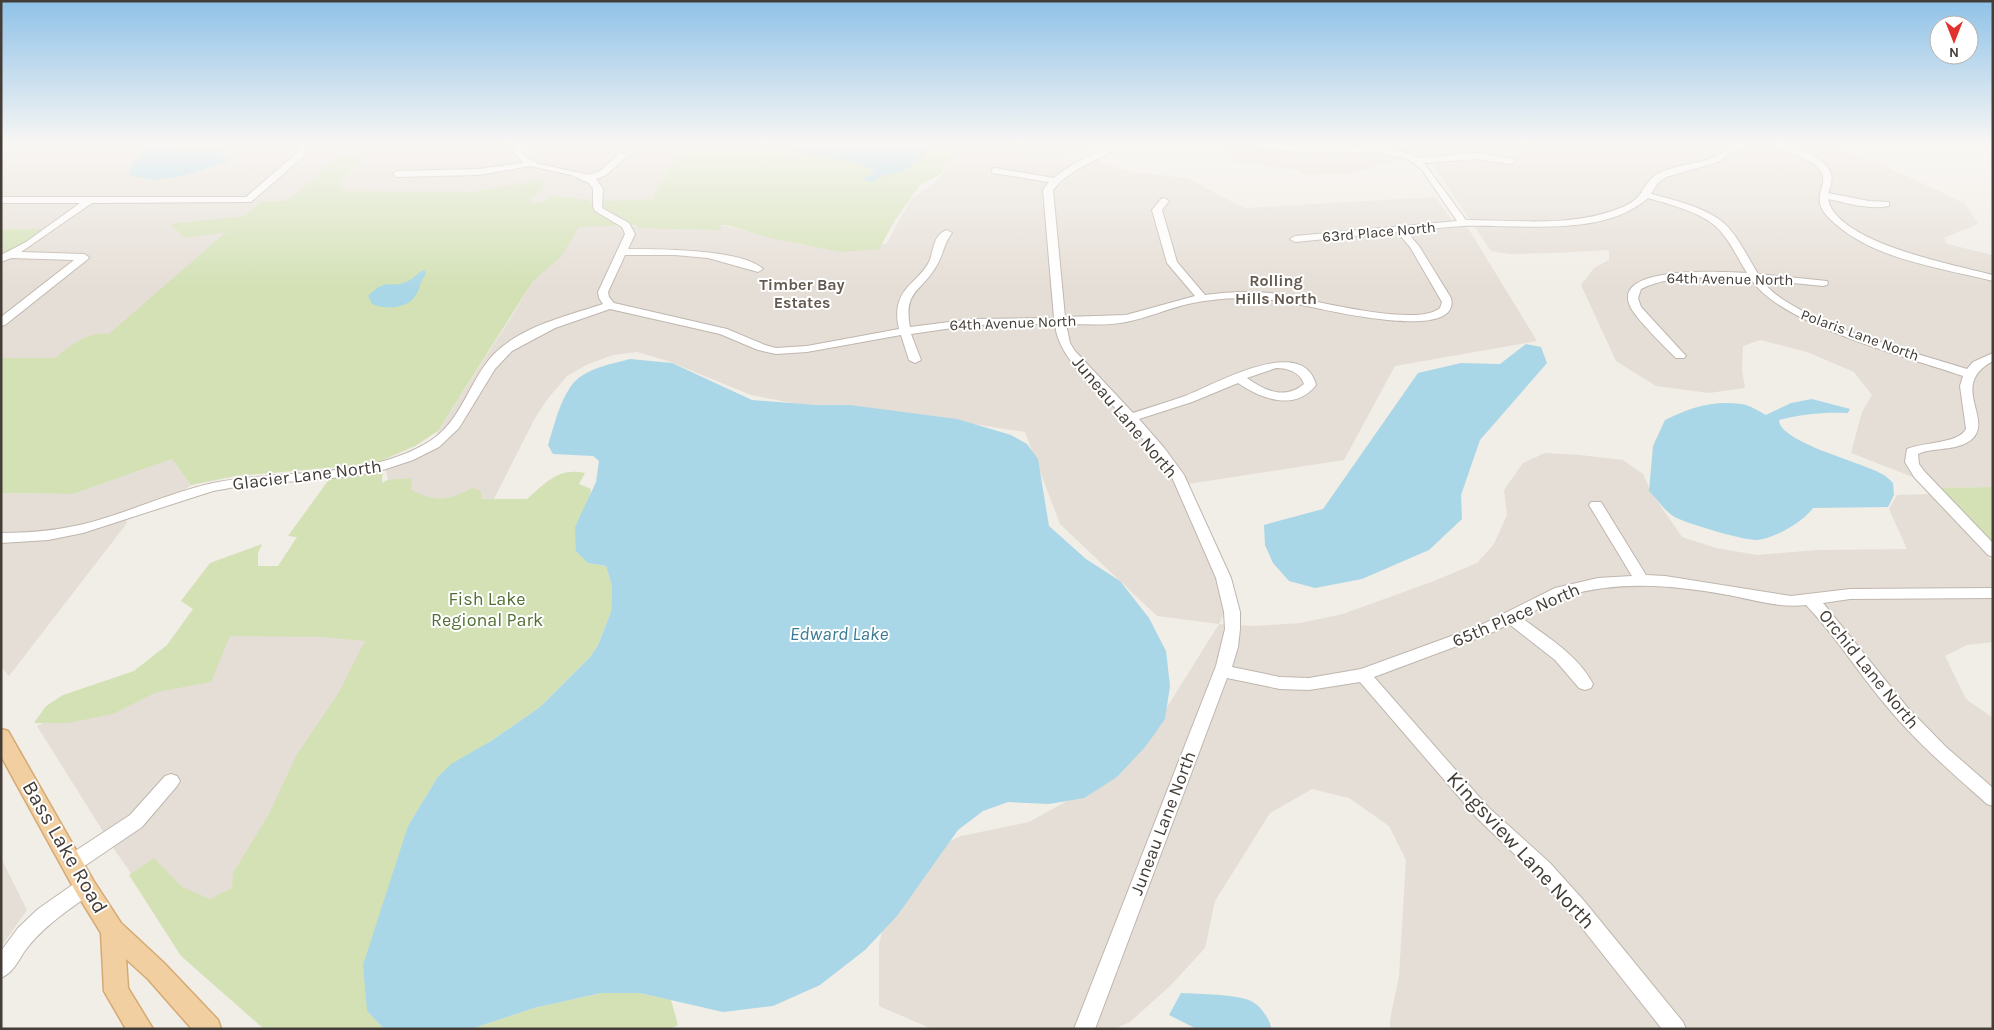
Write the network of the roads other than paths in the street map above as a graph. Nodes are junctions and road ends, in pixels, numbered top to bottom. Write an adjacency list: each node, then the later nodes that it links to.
1 (257, 192): 10 (street)
2 (598, 192): 17 (street)
3 (1049, 192): 25 (street, Juneau Lane North)
4 (1442, 192): 13 (street)
5 (1648, 192): 7 (street, 63rd Place North)
6 (1824, 192): 8 (street)
7 (1646, 195): 13 (street, 63rd Place North); 20 (street, Polaris Lane North)
8 (1823, 195): 12 (street); 21 (street)
9 (1, 200): 10 (street)
10 (90, 200): 18 (street)
11 (1164, 201): 23 (street)
12 (1886, 204)
13 (1463, 223): 14 (street, 63rd Place North)
14 (1400, 230): 16 (street, 63rd Place North); 23 (street, 64th Avenue North)
15 (947, 233): 27 (street)
16 (1294, 239)
17 (623, 252): 19 (street); 24 (street)
18 (6, 257): 26 (street)
19 (758, 269)
20 (1753, 276): 22 (street, 64th Avenue North); 28 (street, 64th Avenue North); 31 (street, Polaris Lane North)
21 (1993, 278)
22 (1823, 284)
23 (1202, 298): 25 (street, 64th Avenue North)
24 (610, 304): 27 (street, 64th Avenue North); 35 (street, Glacier Lane North)
25 (1060, 321): 27 (street, 64th Avenue North); 33 (street, Juneau Lane North)
26 (1, 323)
27 (905, 331): 30 (street)
28 (1680, 356)
29 (1993, 356): 31 (street)
30 (915, 360)
31 (1970, 374): 36 (street)
32 (1239, 378): 32 (street); 33 (street)
33 (1129, 418): 41 (street, Juneau Lane North)
34 (1596, 505): 37 (street)
35 (1, 538)
36 (1993, 552)
37 (1642, 580): 39 (street, 65th Place North); 40 (street, 65th Place North)
38 (1993, 593): 39 (street, 65th Place North)
39 (1811, 600): 46 (street, Orchid Lane North)
40 (1510, 617): 42 (street, 65th Place North); 43 (street)
41 (1223, 671): 42 (street, 65th Place North); 53 (street, Juneau Lane North)
42 (1363, 675): 54 (street, Kingsview Lane North)
43 (1585, 684)
44 (1, 737): 47 (main road, Bass Lake Road)
45 (171, 782): 47 (street)
46 (1993, 800)
47 (73, 863): 48 (main road, Bass Lake Road)
48 (85, 887): 49 (main road, Bass Lake Road); 50 (street)
49 (113, 930): 51 (main road, Bass Lake Road); 52 (main road, Bass Lake Road)
50 (1, 968)
51 (141, 1029)
52 (209, 1029)
53 (1084, 1029)
54 (1676, 1029)

